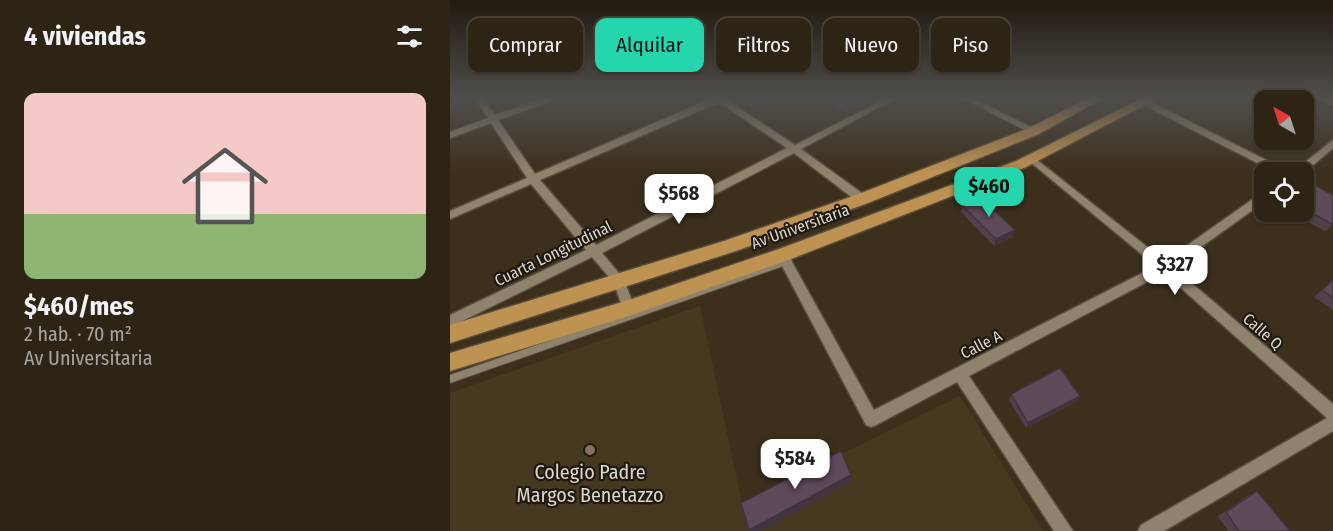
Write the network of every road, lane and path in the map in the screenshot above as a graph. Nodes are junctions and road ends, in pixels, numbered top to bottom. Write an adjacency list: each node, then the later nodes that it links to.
1 (483, 123): 11 (street)
2 (496, 123): 17 (street)
3 (663, 123): 17 (street)
4 (756, 123): 13 (street)
5 (845, 123): 13 (street, Cuarta Longitudinal)
6 (1017, 123): 10 (street)
7 (1050, 123): 10 (highway, Av Universitaria)
8 (1104, 123): 14 (highway, Av Universitaria)
9 (1191, 123): 15 (street)
10 (1034, 131): 18 (highway, Av Universitaria)
11 (450, 135)
12 (1333, 143): 16 (street)
13 (795, 149): 18 (street); 21 (street, Cuarta Longitudinal)
14 (1032, 159): 22 (highway, Av Universitaria); 23 (street, Calle Q)
15 (1264, 162)
16 (1310, 162)
17 (533, 179): 20 (street); 21 (street)
18 (862, 200): 24 (highway, Av Universitaria)
19 (1254, 204): 23 (street, Calle A)
20 (450, 215)
21 (595, 251): 24 (street); 26 (street, Cuarta Longitudinal)
22 (786, 258): 25 (highway, Av Universitaria); 29 (street, Calle A); 30 (lane)
23 (1165, 267): 29 (street, Calle A); 31 (street, Calle Q)
24 (619, 281): 25 (street); 27 (highway, Av Universitaria)
25 (629, 308): 28 (highway, Av Universitaria)
26 (450, 321)
27 (450, 334)
28 (450, 362)
29 (960, 374): 33 (street)
30 (450, 379)
31 (1333, 414)
32 (1333, 423): 34 (street)
33 (1064, 531)
34 (1147, 531)

